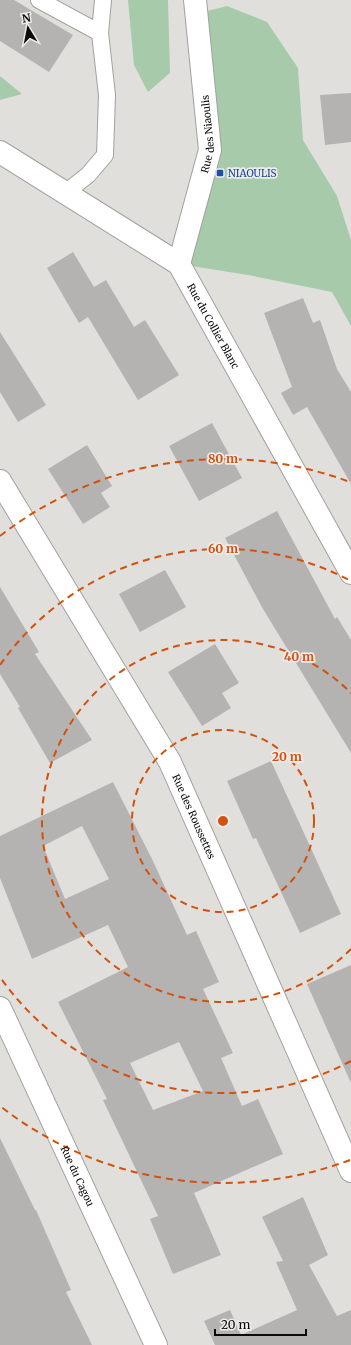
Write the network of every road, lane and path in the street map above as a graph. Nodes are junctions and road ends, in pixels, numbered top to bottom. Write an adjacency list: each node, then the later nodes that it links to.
1 (39, 0): 4 (lane)
2 (104, 0): 4 (lane)
3 (195, 0): 7 (street, Rue des Niaoulis)
4 (100, 34): 6 (lane)
5 (0, 152): 6 (street, Rue du Collier Blanc)
6 (65, 193): 7 (street, Rue du Collier Blanc)
7 (179, 264): 9 (street, Rue du Collier Blanc)
8 (0, 481): 11 (street, Rue des Roussettes)
9 (351, 573)
10 (0, 1008): 12 (street, Rue du Cagou)
11 (351, 1171)
12 (156, 1345)

